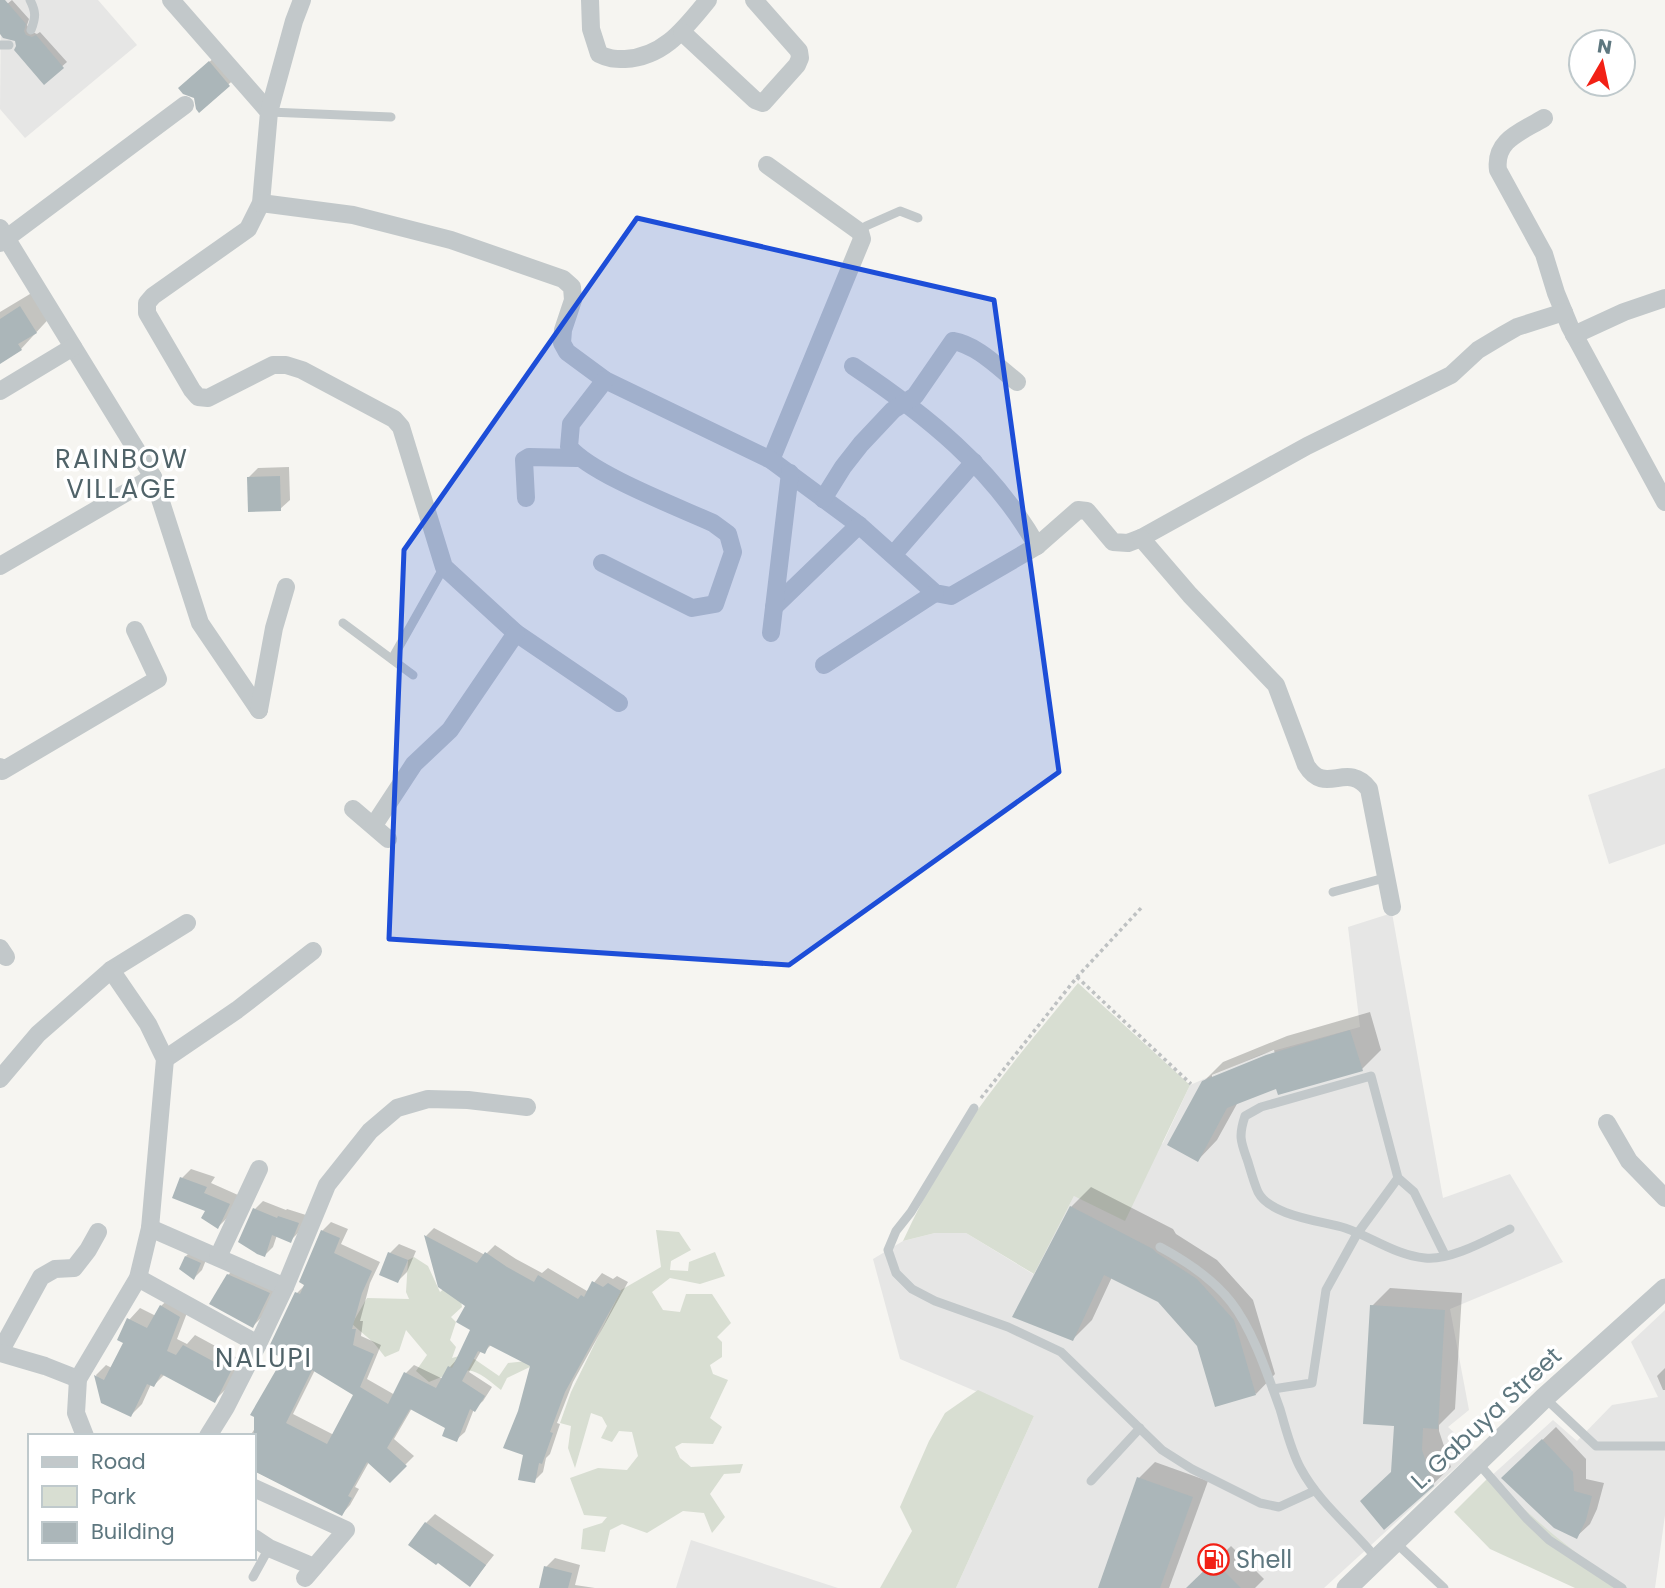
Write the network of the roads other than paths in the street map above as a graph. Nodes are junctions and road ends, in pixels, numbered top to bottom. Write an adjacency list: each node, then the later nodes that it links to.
1 (30, 0): 7 (lane)
2 (171, 0): 10 (street)
3 (302, 0): 10 (street)
4 (590, 0): 8 (street)
5 (708, 0): 8 (street)
6 (754, 0): 8 (street)
7 (31, 30)
8 (682, 32)
9 (185, 105): 17 (street)
10 (270, 112): 11 (lane); 14 (street)
11 (391, 117)
12 (1544, 118): 19 (street)
13 (767, 165): 16 (street)
14 (261, 203): 23 (street); 41 (street)
15 (918, 218): 16 (lane)
16 (860, 232): 28 (street)
17 (2, 237): 21 (street)
18 (1665, 298): 20 (street)
19 (1564, 313): 20 (street); 36 (street)
20 (1574, 335): 34 (street)
21 (73, 347): 25 (street); 31 (street)
22 (853, 366): 26 (street)
23 (605, 380): 27 (street); 28 (street)
24 (1017, 382): 26 (street)
25 (0, 391)
26 (907, 402): 29 (street); 33 (street)
27 (578, 458): 32 (street); 39 (street)
28 (771, 460): 30 (street)
29 (974, 462): 37 (street); 38 (street)
30 (790, 474): 33 (street); 44 (street)
31 (153, 477): 40 (street); 42 (street)
32 (526, 498)
33 (823, 499): 35 (street)
34 (1665, 502)
35 (859, 525): 38 (street); 44 (street)
36 (1141, 538): 37 (street); 57 (street)
37 (1037, 546): 43 (street)
38 (892, 555): 43 (street)
39 (602, 563)
40 (0, 566)
41 (444, 567): 47 (street); 49 (lane)
42 (286, 587)
43 (934, 593): 50 (street)
44 (774, 607): 48 (street)
45 (343, 623): 49 (lane)
46 (135, 630): 53 (street)
47 (516, 633): 52 (street); 55 (street)
48 (771, 634)
49 (392, 659): 51 (lane)
50 (824, 665)
51 (413, 675)
52 (619, 703)
53 (0, 767)
54 (353, 809): 55 (street)
55 (374, 825): 56 (street)
56 (388, 839)
57 (1388, 877): 58 (lane); 59 (street)
58 (1333, 892)
59 (1392, 907)
60 (187, 923): 62 (street)
61 (313, 951): 63 (street)
62 (111, 971): 63 (street); 64 (street)
63 (165, 1059): 71 (street)
64 (0, 1079)
65 (527, 1107): 79 (street)
66 (974, 1108): 86 (lane)
67 (1607, 1123): 70 (street)
68 (259, 1170): 77 (street)
69 (1398, 1178): 74 (lane); 74 (lane); 76 (lane)
70 (1665, 1198)
71 (150, 1228): 77 (street); 78 (street)
72 (1510, 1229): 76 (lane)
73 (98, 1232): 82 (street)
74 (1357, 1234): 76 (lane); 84 (lane)
75 (1160, 1247): 84 (lane)
76 (1446, 1255)
77 (218, 1257): 79 (street)
78 (138, 1278): 81 (street); 83 (street)
79 (285, 1287): 81 (street)
80 (1665, 1289): 85 (street, L. Gabuya Street)
81 (258, 1344): 88 (street)
82 (0, 1353): 83 (street)
83 (78, 1379): 87 (street)
84 (1273, 1389): 93 (lane)
85 (1545, 1398): 89 (lane); 90 (street, L. Gabuya Street)
86 (1140, 1428): 91 (lane); 93 (lane)
87 (84, 1434)
88 (209, 1434)
89 (1665, 1446)
90 (1476, 1464): 94 (street, L. Gabuya Street); 100 (lane)
91 (1091, 1481)
92 (256, 1489): 95 (street)
93 (1314, 1491): 96 (lane)
94 (1395, 1542): 96 (street, L. Gabuya Street); 99 (lane)
95 (261, 1543): 97 (lane)
96 (1377, 1559): 98 (street, L. Gabuya Street)
97 (253, 1577)
98 (1347, 1588)
99 (1444, 1588)
100 (1622, 1588)

